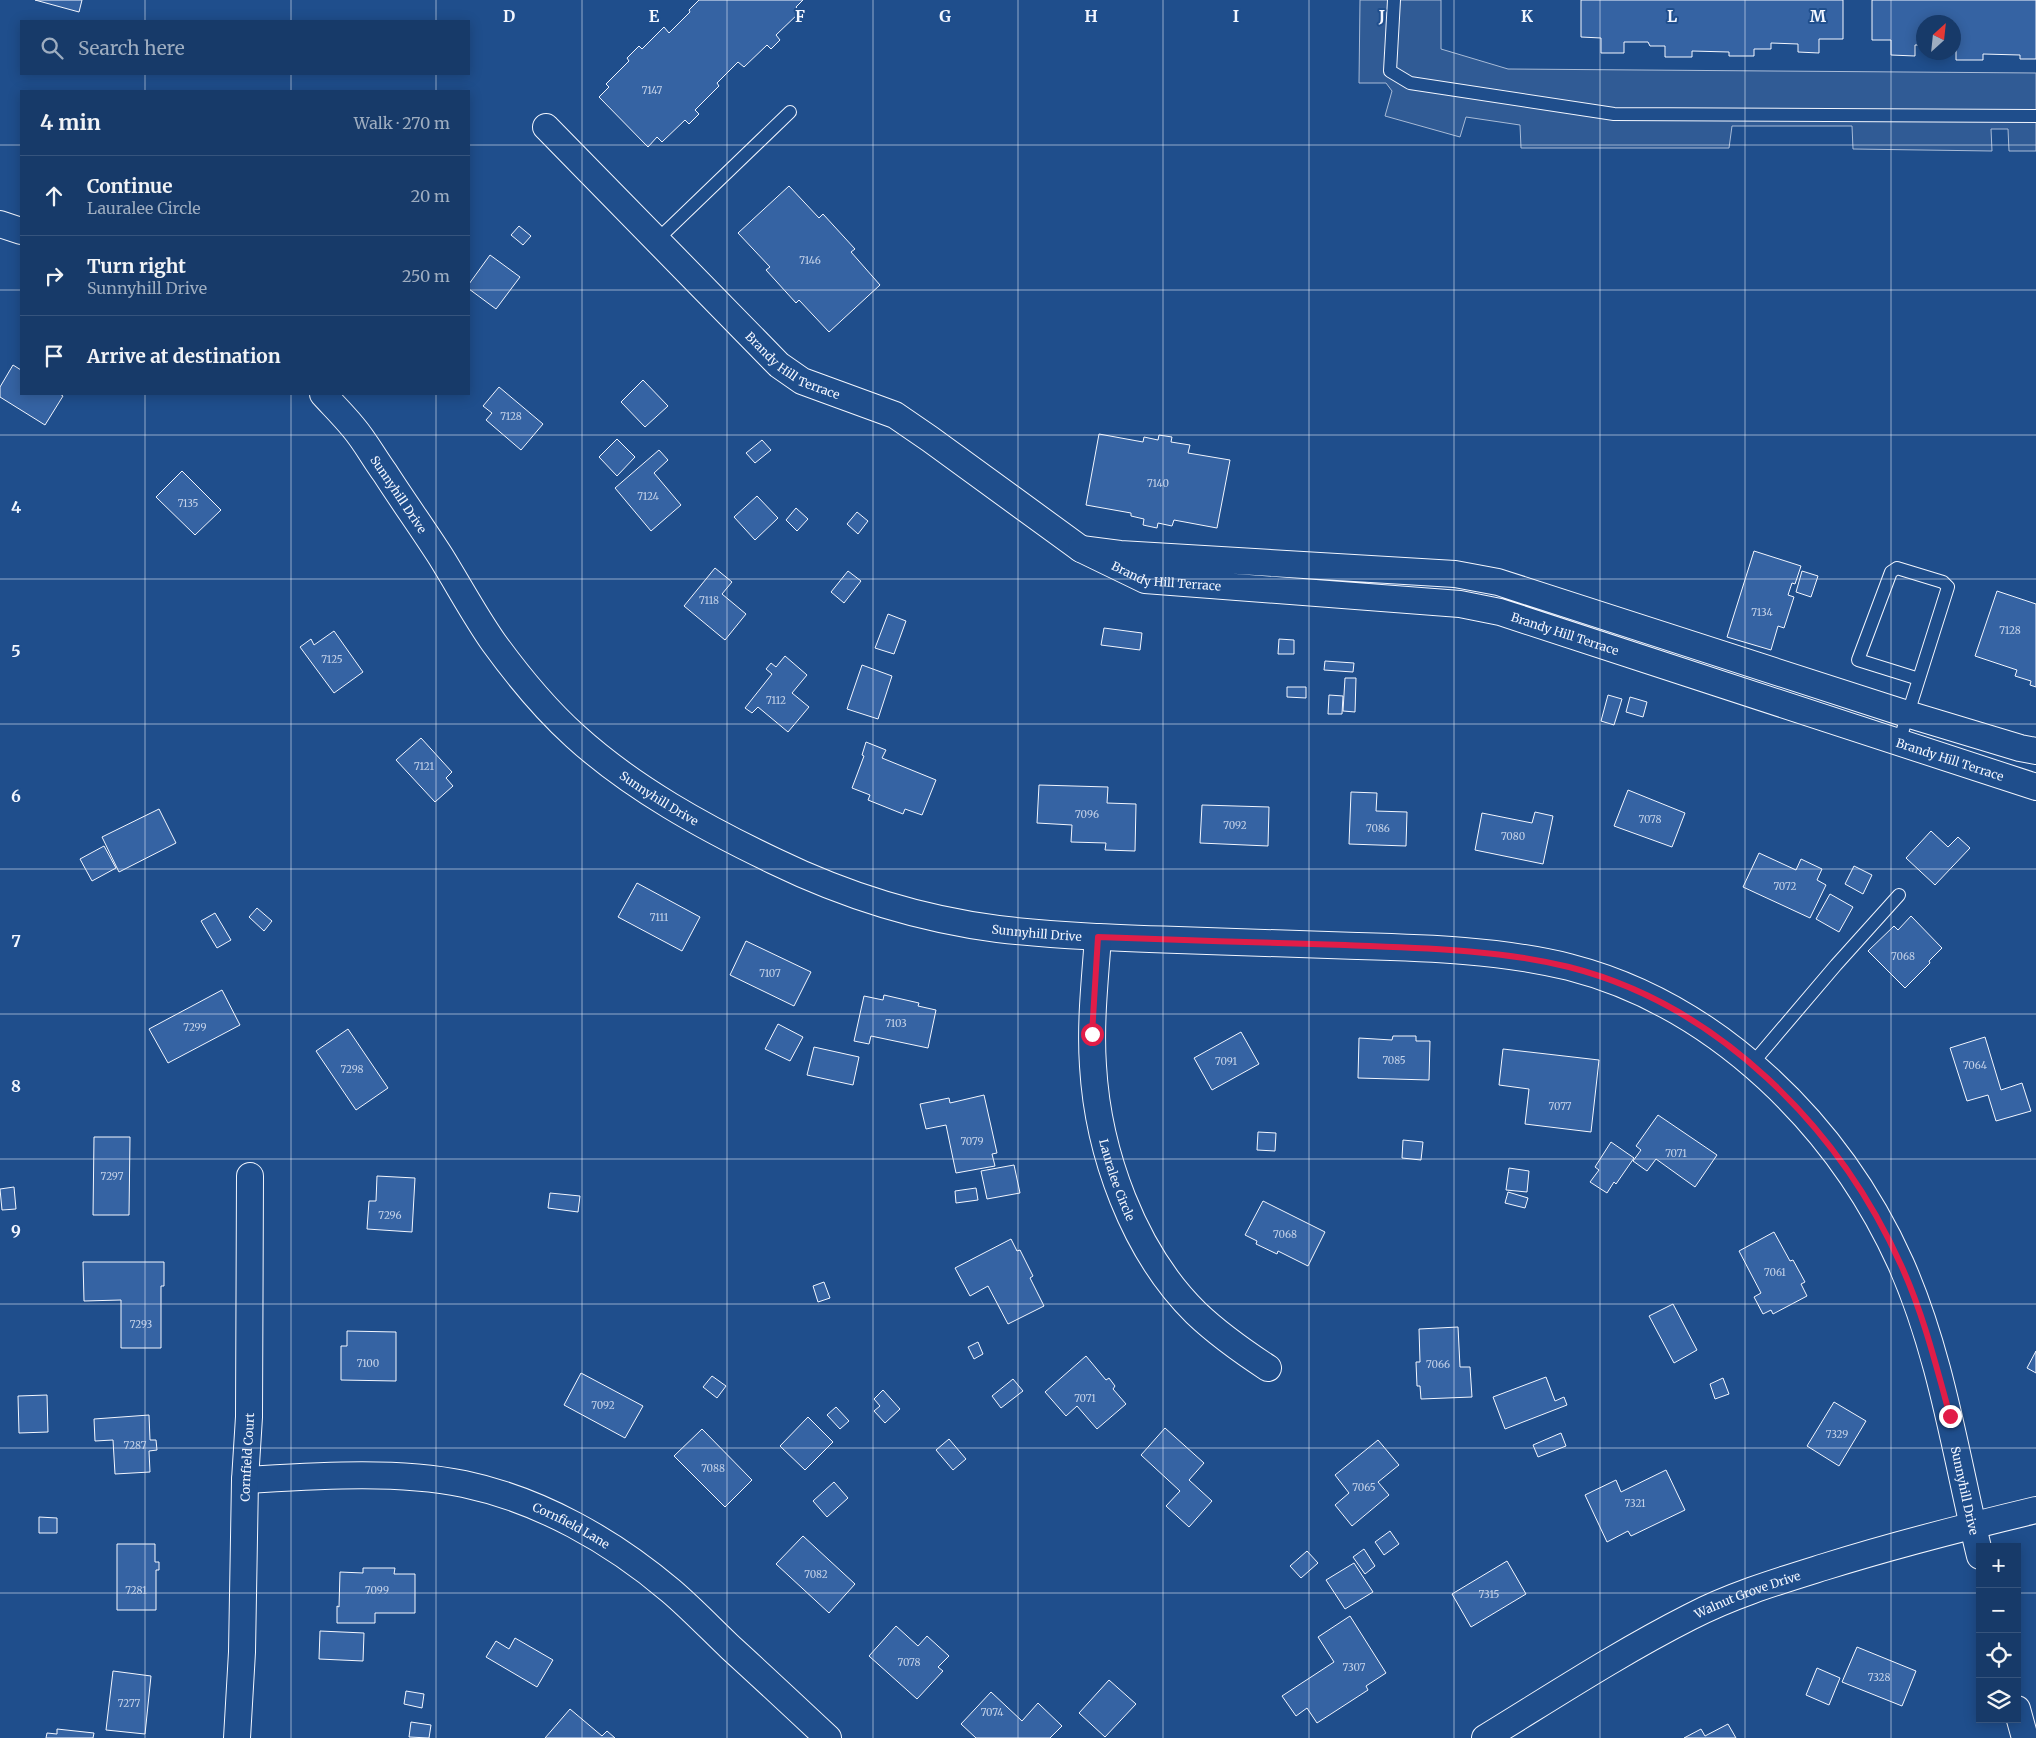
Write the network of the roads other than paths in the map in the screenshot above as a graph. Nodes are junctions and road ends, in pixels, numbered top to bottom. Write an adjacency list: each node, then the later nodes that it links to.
1 (1394, 0): 3 (lane)
2 (790, 112): 7 (lane)
3 (2036, 116)
4 (546, 127): 7 (street, Brandy Hill Terrace)
5 (0, 224): 6 (street)
6 (20, 230)
7 (657, 240): 9 (street, Brandy Hill Terrace)
8 (324, 395): 16 (street, Sunnyhill Drive)
9 (1081, 549): 11 (street, Brandy Hill Terrace); 12 (street, Brandy Hill Terrace)
10 (1919, 679): 10 (lane); 11 (lane)
11 (1908, 714): 12 (lane); 13 (street, Brandy Hill Terrace)
12 (1899, 742): 14 (street, Brandy Hill Terrace)
13 (2036, 751)
14 (2036, 787)
15 (1899, 895): 17 (lane)
16 (1098, 937): 17 (street, Sunnyhill Drive); 19 (street, Lauralee Circle)
17 (1751, 1065): 22 (street, Sunnyhill Drive)
18 (250, 1176): 20 (street, Cornfield Court)
19 (1268, 1368)
20 (245, 1480): 25 (street, Cornfield Court); 26 (street, Cornfield Lane)
21 (2036, 1510): 22 (street, Walnut Grove Drive)
22 (1972, 1525): 23 (street, Sunnyhill Drive); 27 (street, Walnut Grove Drive)
23 (1977, 1543)
24 (2021, 1723): 28 (street)
25 (237, 1738)
26 (828, 1738)
27 (1485, 1738)
28 (2025, 1738)

